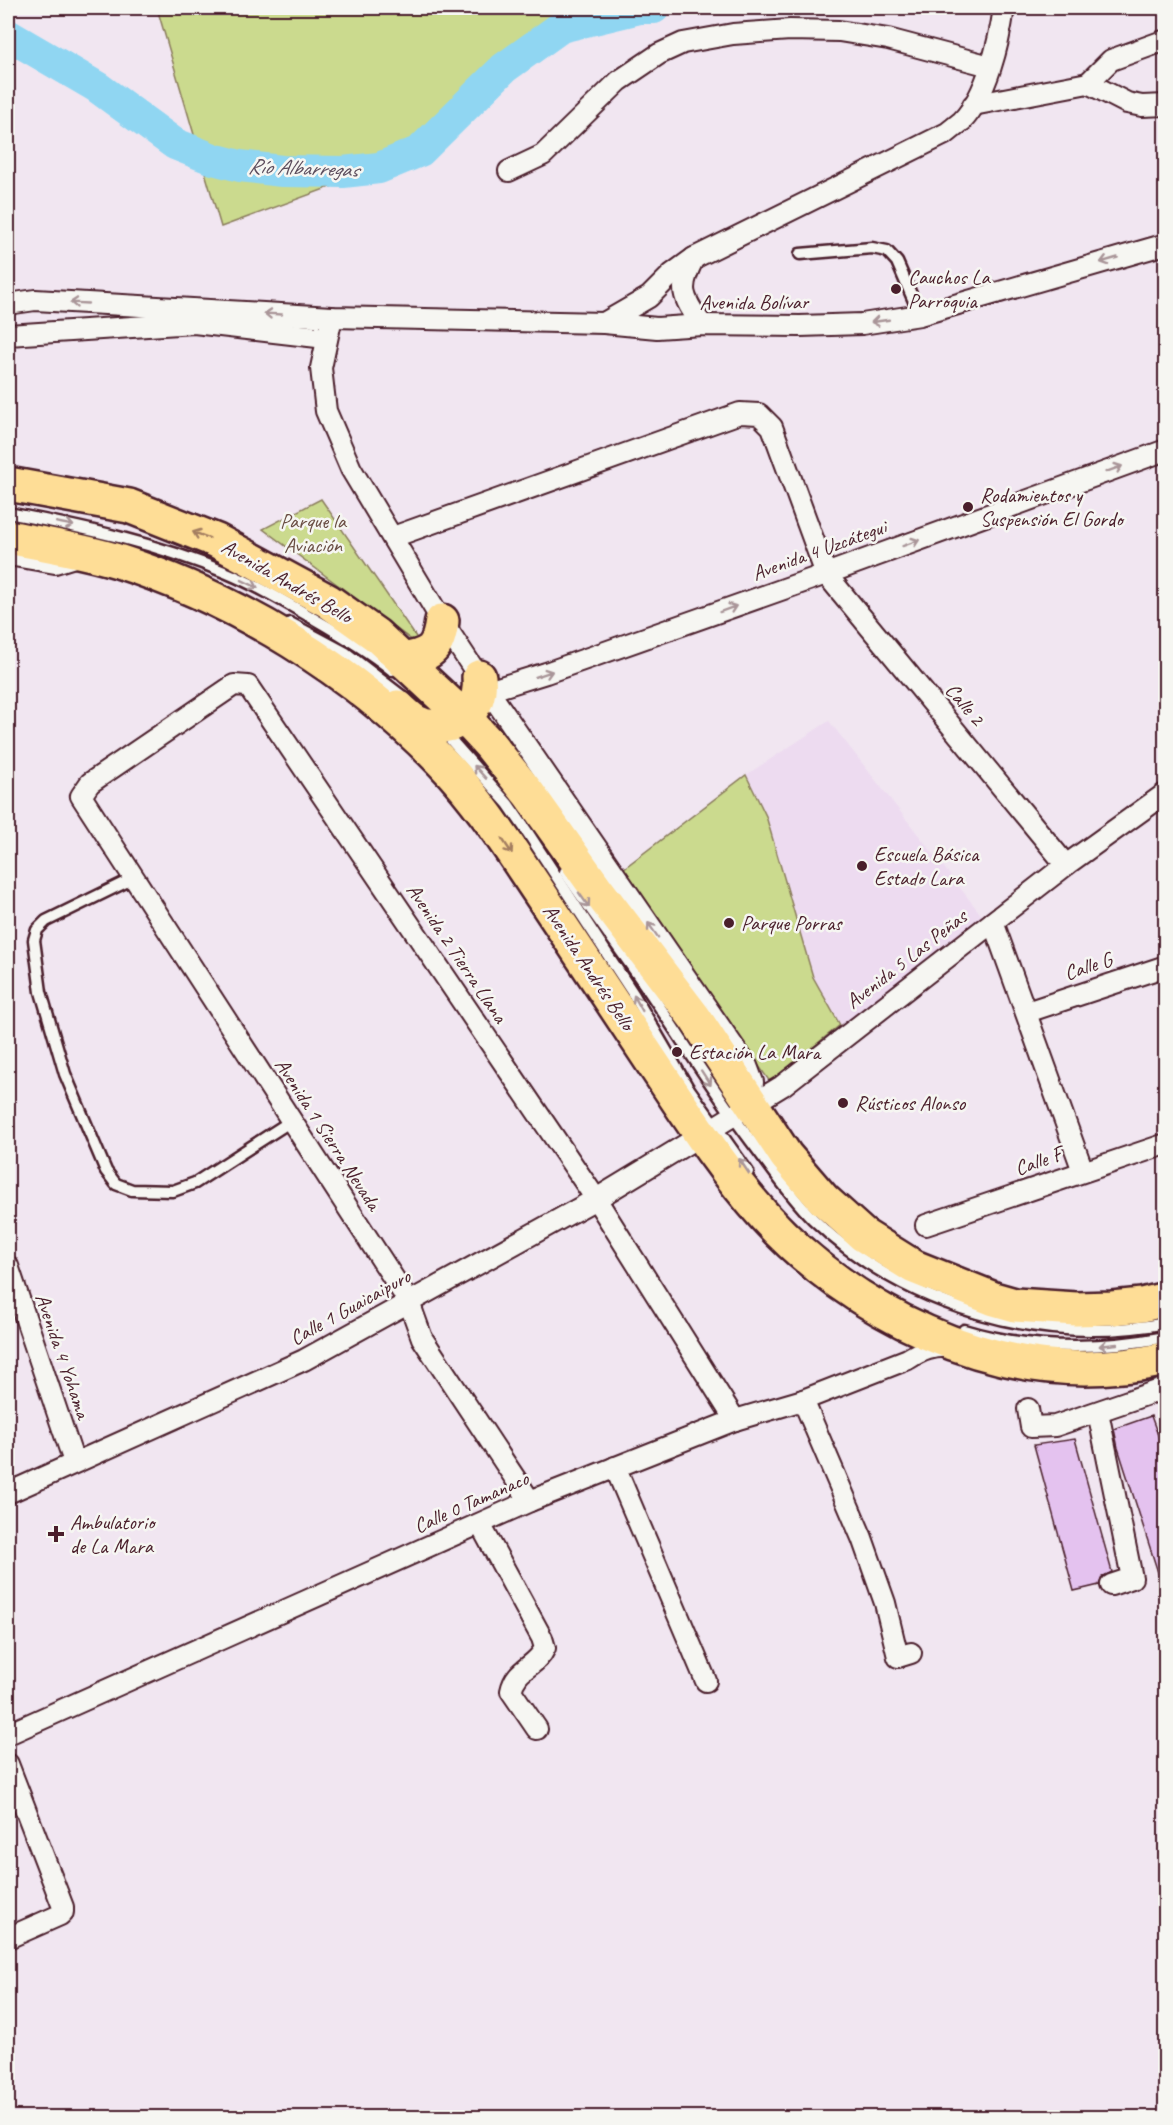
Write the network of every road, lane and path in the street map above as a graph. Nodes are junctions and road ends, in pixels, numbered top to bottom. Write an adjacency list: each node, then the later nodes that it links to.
1 (1004, 9): 3 (street)
2 (1166, 40): 4 (street)
3 (990, 66): 5 (street); 7 (street)
4 (1088, 82): 5 (street); 6 (street)
5 (973, 105): 10 (street)
6 (1166, 105)
7 (509, 171)
8 (1166, 244): 12 (street, Avenida Bolívar, one-way to 12)
9 (800, 254): 12 (lane)
10 (694, 258): 14 (street); 15 (street)
11 (8, 304): 13 (street, Avenida Bolívar, one-way to 11)
12 (920, 315): 15 (street, Avenida Bolívar, one-way to 15)
13 (332, 317): 14 (street, Avenida Bolívar); 17 (street)
14 (604, 323): 15 (street, Avenida Bolívar)
15 (702, 325)
16 (8, 335): 17 (street)
17 (327, 338): 23 (street)
18 (1166, 450): 27 (street, Avenida 4 Uzcátegui, one-way to 18)
19 (8, 484): 30 (highway, Avenida Andrés Bello, one-way to 19)
20 (8, 513): 30 (lane, one-way to 30)
21 (12, 532): 22 (lane); 24 (highway, Avenida Andrés Bello)
22 (46, 532)
23 (393, 537): 27 (street, Calle 2); 28 (street)
24 (76, 544): 25 (street); 26 (lane); 29 (highway, Avenida Andrés Bello)
25 (8, 555)
26 (138, 556)
27 (826, 574): 31 (street, Avenida 4 Uzcátegui, one-way to 27); 34 (street, Calle 2)
28 (442, 621): 30 (highway); 31 (street)
29 (277, 625): 31 (lane); 31 (highway, Avenida Andrés Bello)
30 (402, 669): 31 (highway, Avenida Andrés Bello)
31 (450, 707): 39 (highway, Avenida Andrés Bello); 39 (highway, Avenida Andrés Bello)
32 (1166, 794): 34 (street, Avenida 5 Las Peñas)
33 (81, 796): 35 (street, Avenida 1 Sierra Nevada); 44 (street, Avenida 2 Tierra Llana)
34 (1066, 865): 36 (street, Avenida 5 Las Peñas)
35 (134, 878): 40 (street, Avenida 1 Sierra Nevada); 40 (lane)
36 (993, 922): 38 (street); 39 (street, Avenida 5 Las Peñas)
37 (1166, 966): 38 (street, Calle G)
38 (1027, 1012): 42 (street)
39 (725, 1120): 43 (lane, one-way to 39); 44 (street, Calle 1 Guaicaipuro); 47 (highway, Avenida Andrés Bello); 49 (lane); 50 (highway, Avenida Andrés Bello)
40 (291, 1121): 48 (street, Avenida 1 Sierra Nevada)
41 (1166, 1144): 42 (street, Calle F)
42 (1083, 1171): 45 (street, Calle F)
43 (753, 1180)
44 (596, 1199): 48 (street, Calle 1 Guaicaipuro); 57 (street, Avenida 2 Tierra Llana)
45 (926, 1225)
46 (8, 1266): 58 (street, Avenida 4 Yohama)
47 (1166, 1299)
48 (409, 1302): 58 (street, Calle 1 Guaicaipuro); 61 (street, Avenida 1 Sierra Nevada)
49 (1166, 1323)
50 (959, 1337): 51 (lane, one-way to 50); 52 (highway, Avenida Andrés Bello); 54 (street, Calle 0 Tamanaco)
51 (1166, 1337)
52 (1166, 1359)
53 (1166, 1388): 56 (street)
54 (803, 1400): 57 (street, Calle 0 Tamanaco); 64 (street)
55 (1028, 1409): 56 (street)
56 (1098, 1412): 63 (street)
57 (735, 1419): 59 (street, Calle 0 Tamanaco)
58 (74, 1462): 60 (street, Calle 1 Guaicaipuro)
59 (615, 1467): 61 (street, Calle 0 Tamanaco); 65 (street)
60 (8, 1493)
61 (530, 1501): 62 (street, Calle 0 Tamanaco)
62 (480, 1524): 66 (street); 67 (street, Calle 0 Tamanaco)
63 (1111, 1585)
64 (911, 1653)
65 (706, 1681)
66 (537, 1729)
67 (8, 1734)
68 (8, 1764): 69 (street)
69 (8, 1938)

